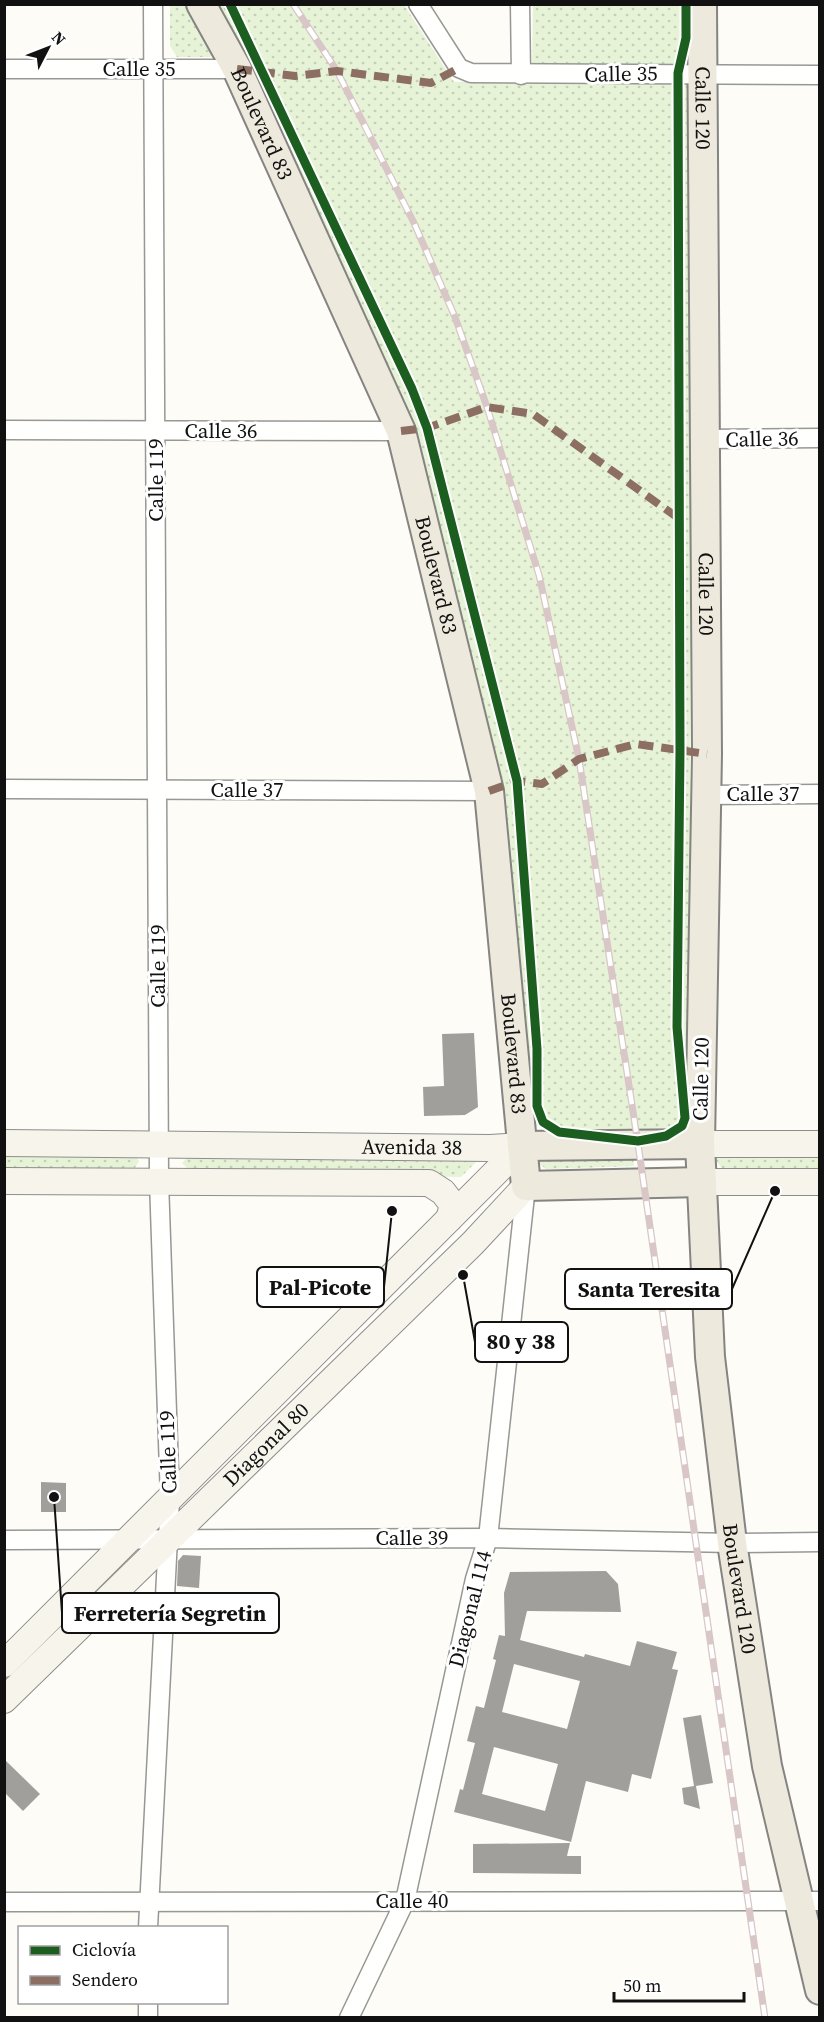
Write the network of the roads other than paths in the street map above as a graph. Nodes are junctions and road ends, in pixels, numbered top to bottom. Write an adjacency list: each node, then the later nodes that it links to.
1 (153, 4): 7 (street, Calle 119)
2 (201, 4): 8 (main road, Boulevard 83)
3 (418, 4): 9 (street, Calle 35)
4 (520, 4): 9 (street)
5 (702, 4): 10 (main road, Calle 120)
6 (4, 69): 7 (street, Calle 35)
7 (153, 69): 8 (street, Calle 35); 13 (street, Calle 119)
8 (237, 69): 14 (main road, Boulevard 83)
9 (521, 75): 10 (street, Calle 35)
10 (703, 75): 11 (street, Calle 35); 16 (main road, Calle 120)
11 (819, 75)
12 (4, 430): 13 (street, Calle 36)
13 (155, 430): 14 (street, Calle 36); 18 (street, Calle 119)
14 (401, 431): 19 (main road, Boulevard 83)
15 (819, 438): 16 (street, Calle 36)
16 (705, 439): 21 (main road, Calle 120)
17 (4, 789): 18 (street, Calle 37)
18 (157, 790): 19 (street, Calle 37); 23 (street, Calle 119)
19 (489, 791): 26 (main road, Boulevard 83)
20 (819, 794): 21 (street, Calle 37)
21 (707, 795): 24 (main road, Calle 120)
22 (4, 1143): 23 (main road, Avenida 38)
23 (159, 1144): 26 (main road, Avenida 38); 28 (street, Calle 119)
24 (700, 1144): 25 (main road, Avenida 38); 26 (main road, Avenida 38); 29 (main road, Calle 120)
25 (819, 1144)
26 (522, 1146): 31 (main road, Boulevard 83); 32 (main road, Diagonal 80)
27 (4, 1181): 28 (main road, Avenida 38)
28 (159, 1181): 32 (main road, Avenida 38); 33 (street, Calle 119)
29 (702, 1182): 30 (main road); 31 (main road); 39 (main road, Boulevard 120)
30 (819, 1182)
31 (526, 1186): 34 (street, Diagonal 114); 36 (main road, Diagonal 80)
32 (449, 1219): 33 (main road, Diagonal 80)
33 (170, 1499): 35 (main road, Diagonal 80); 36 (street, Calle 119)
34 (488, 1538): 36 (street, Calle 39); 39 (street, Calle 39); 43 (street, Diagonal 114)
35 (129, 1539): 36 (street, Calle 39); 37 (street, Calle 39); 40 (main road, Diagonal 80)
36 (168, 1539): 41 (main road, Diagonal 80); 42 (street, Calle 119)
37 (4, 1540)
38 (819, 1542): 39 (street, Calle 39)
39 (732, 1543): 44 (main road, Boulevard 120)
40 (4, 1664)
41 (4, 1700)
42 (148, 1901): 43 (street, Calle 40); 45 (street, Calle 40); 46 (street, Calle 119)
43 (405, 1901): 44 (street, Calle 40); 48 (street, Diagonal 114)
44 (808, 1901): 47 (main road, Boulevard 120)
45 (4, 1902)
46 (148, 1926)
47 (819, 1990)
48 (349, 2018)

